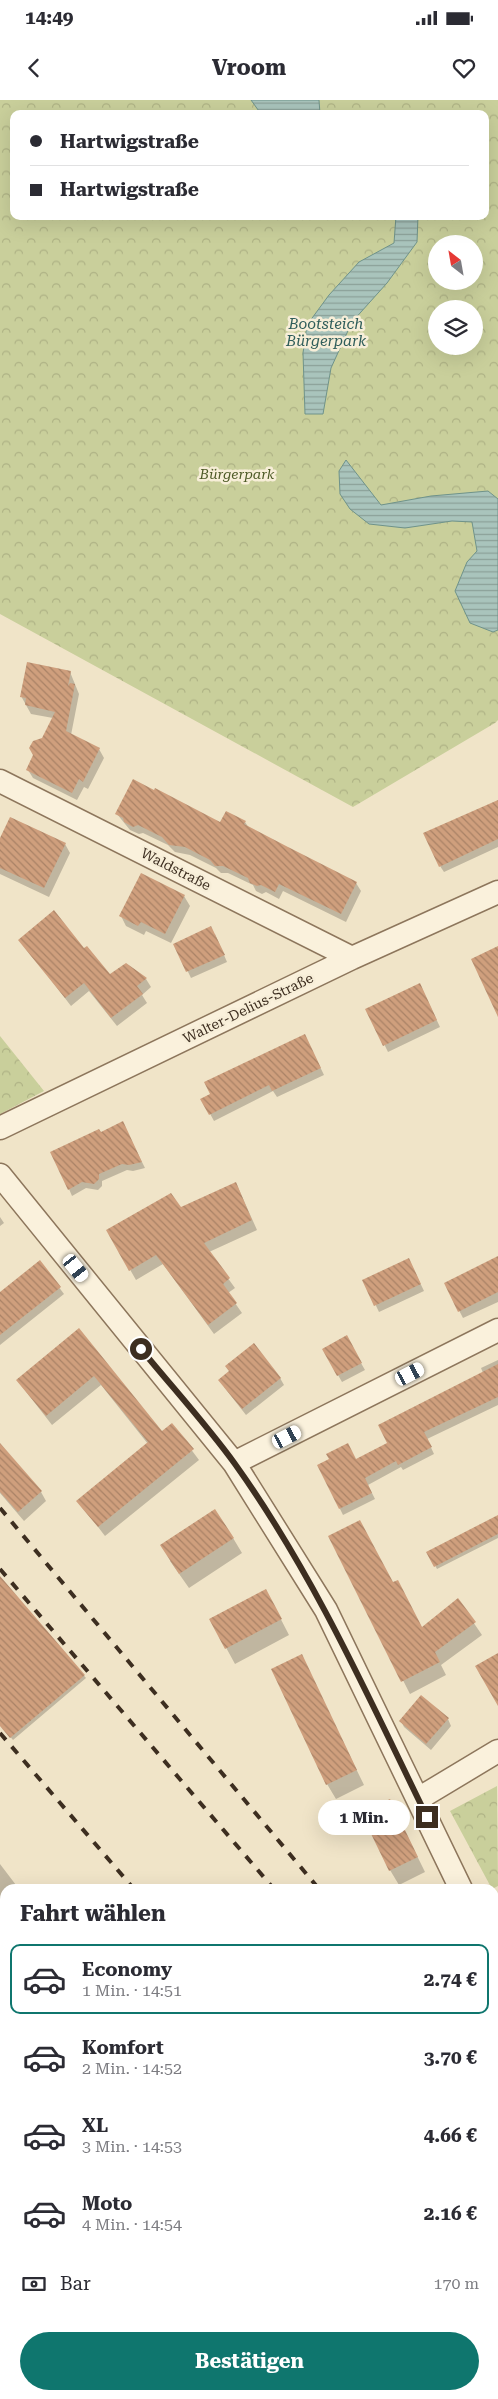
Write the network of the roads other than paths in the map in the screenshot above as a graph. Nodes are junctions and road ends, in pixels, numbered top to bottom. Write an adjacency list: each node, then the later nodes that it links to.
1 (0, 781): 3 (street, Waldstraße)
2 (498, 892): 3 (street, Walter-Delius-Straße)
3 (352, 958): 4 (street, Walter-Delius-Straße)
4 (0, 1128)
5 (0, 1175): 7 (street)
6 (498, 1330): 7 (street)
7 (234, 1463): 9 (street)
8 (498, 1751): 9 (street)
9 (418, 1799): 10 (street)
10 (459, 1884)

